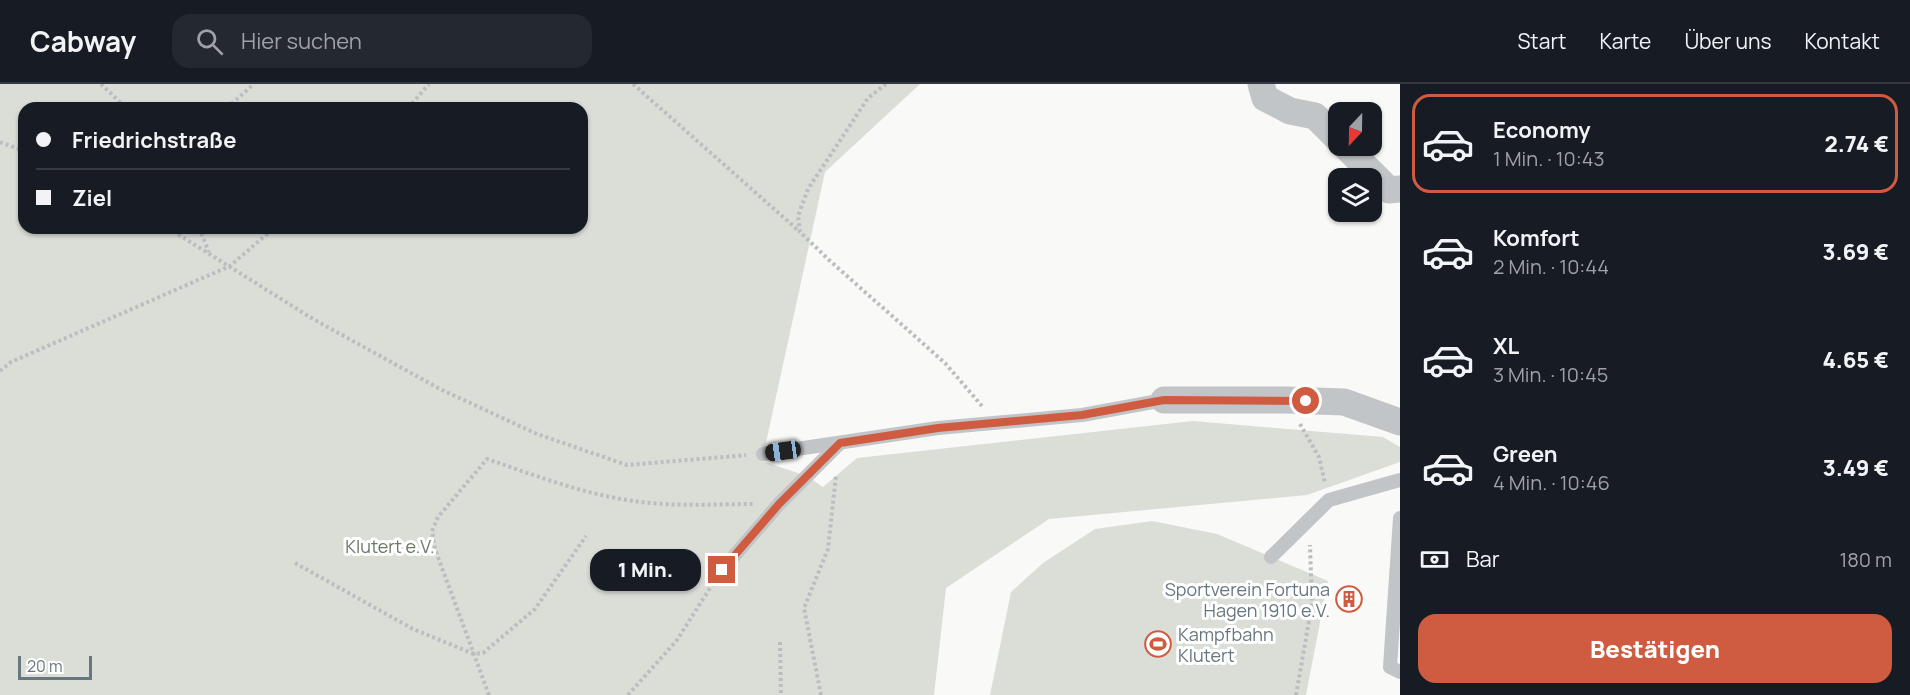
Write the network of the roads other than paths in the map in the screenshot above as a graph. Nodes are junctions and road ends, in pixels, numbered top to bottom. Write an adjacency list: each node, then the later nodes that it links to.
1 (1261, 84): 2 (street)
2 (1328, 129)
3 (1354, 156): 4 (street)
4 (1400, 189)
5 (1164, 400): 6 (street); 7 (lane)
6 (1400, 422)
7 (840, 443): 8 (lane); 12 (lane)
8 (763, 454)
9 (1400, 480): 11 (lane)
10 (1400, 518): 13 (lane)
11 (1272, 557)
12 (722, 570)
13 (1400, 672)

